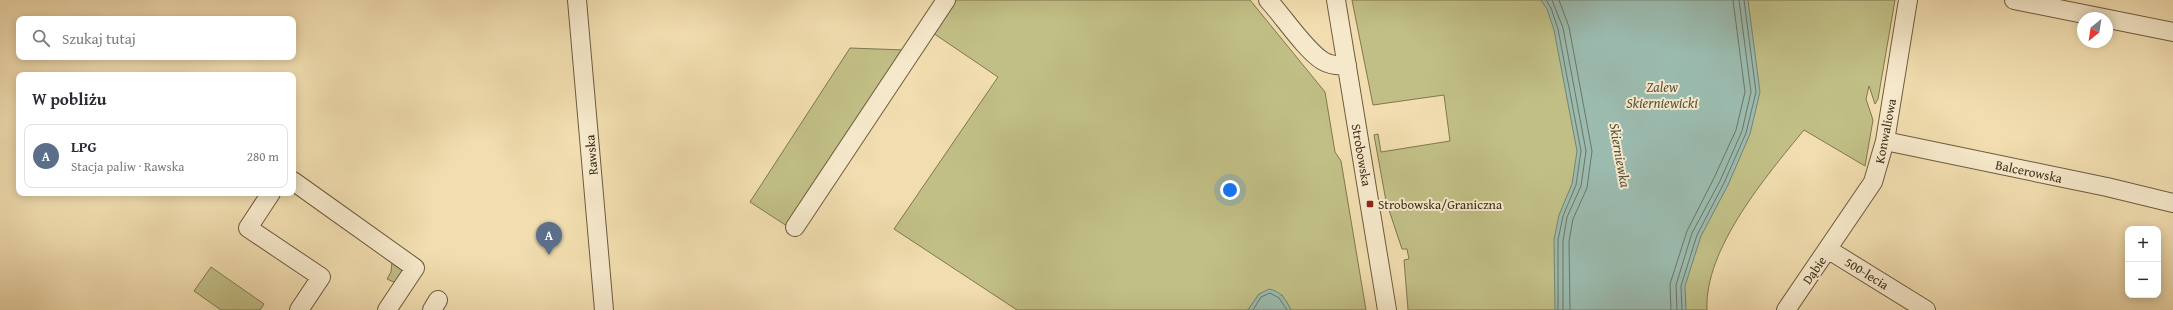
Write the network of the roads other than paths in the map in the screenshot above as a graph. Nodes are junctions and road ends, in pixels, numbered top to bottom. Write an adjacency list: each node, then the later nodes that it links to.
1 (577, 0): 17 (street, Rawska)
2 (946, 0): 13 (street)
3 (1268, 0): 8 (street)
4 (1336, 0): 8 (street, Strobowska)
5 (1908, 0): 9 (street, Konwaliowa)
6 (2014, 0): 7 (street)
7 (2173, 32)
8 (1347, 65): 18 (street, Strobowska)
9 (1885, 141): 12 (street, Balcerowska); 14 (street, Konwaliowa)
10 (296, 183): 16 (street)
11 (269, 196): 15 (street)
12 (2173, 203)
13 (795, 227)
14 (1828, 250): 19 (street, Dąbie); 20 (street, 500-lecia)
15 (299, 310)
16 (387, 310)
17 (604, 310)
18 (1387, 310)
19 (1786, 310)
20 (1926, 310)

